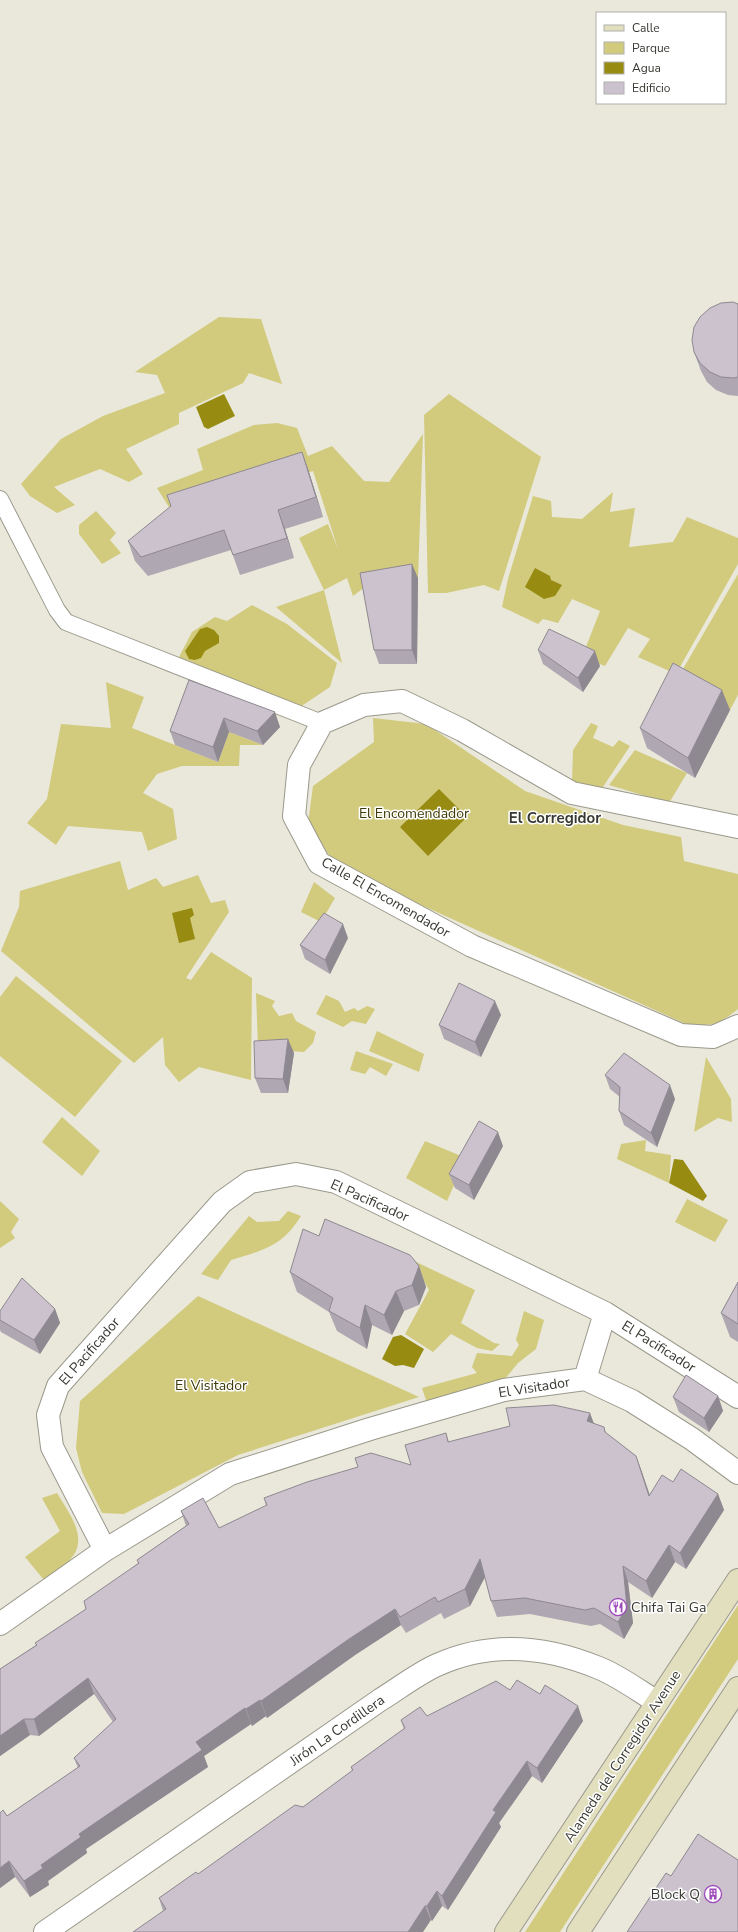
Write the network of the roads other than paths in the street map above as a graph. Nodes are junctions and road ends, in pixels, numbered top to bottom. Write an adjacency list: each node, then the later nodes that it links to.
1 (0, 499): 2 (lane)
2 (322, 723): 3 (street); 4 (street, Calle El Encomendador)
3 (738, 827)
4 (738, 1026)
5 (605, 1312): 6 (street); 7 (street, El Pacificador); 9 (street, El Pacificador)
6 (585, 1379): 8 (street, El Visitador); 9 (street, El Visitador)
7 (738, 1397)
8 (738, 1473)
9 (105, 1550): 11 (street, El Visitador)
10 (738, 1580): 13 (main road, Alameda del Corregidor Avenue)
11 (0, 1624)
12 (738, 1688): 16 (main road)
13 (657, 1702): 14 (street, Jirón La Cordillera); 15 (main road, Alameda del Corregidor Avenue)
14 (45, 1932)
15 (506, 1932)
16 (578, 1932)

